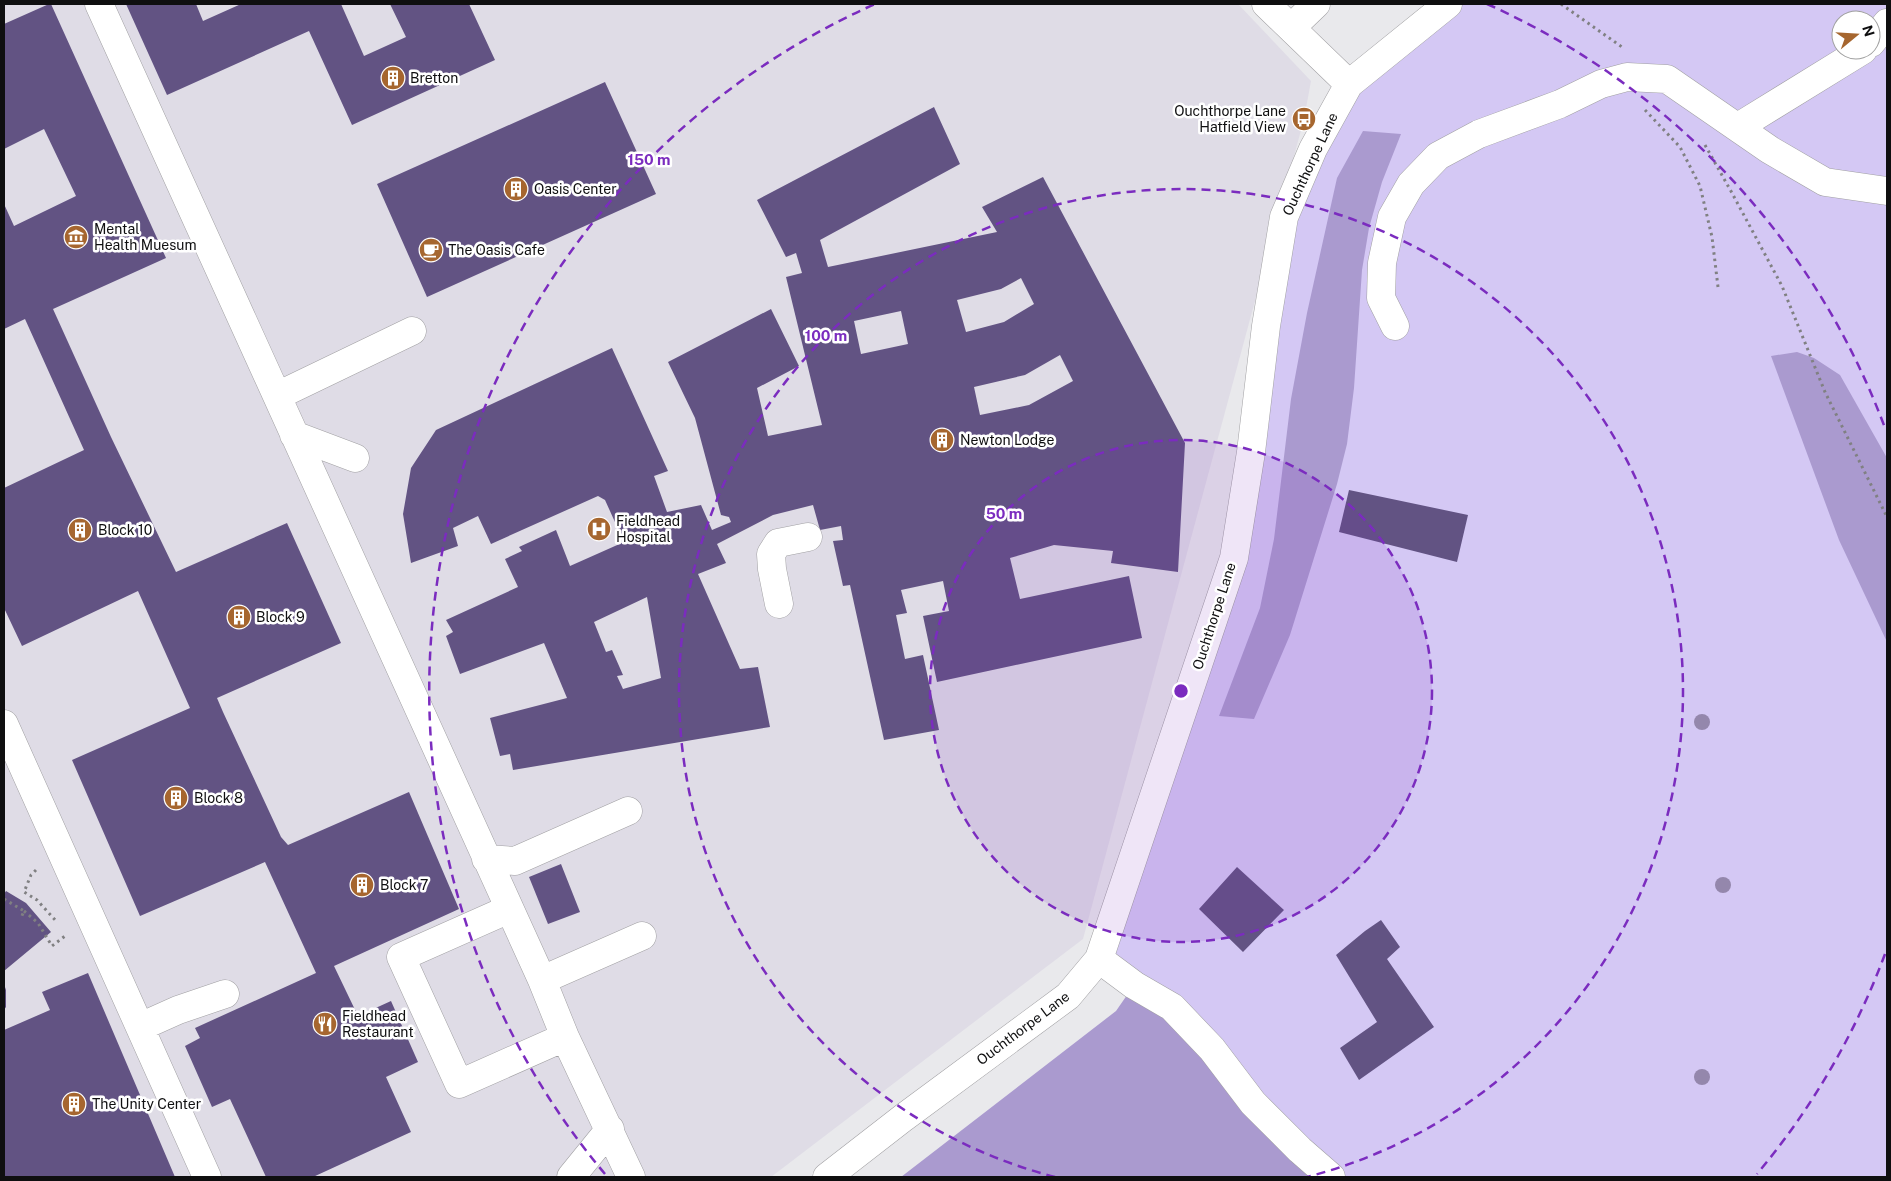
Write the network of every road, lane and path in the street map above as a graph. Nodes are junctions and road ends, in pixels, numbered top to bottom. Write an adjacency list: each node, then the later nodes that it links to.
1 (99, 4): 17 (street)
2 (1266, 4): 6 (street)
3 (1316, 4): 6 (street)
4 (1448, 4): 9 (street, Ouchthorpe Lane)
5 (1561, 4): 7 (path)
6 (1291, 28): 9 (street)
7 (1626, 50)
8 (1847, 60): 11 (street)
9 (1349, 84): 34 (street, Ouchthorpe Lane)
10 (1601, 84): 11 (street); 14 (path); 15 (street)
11 (1738, 127): 13 (street)
12 (1701, 139): 20 (path)
13 (1887, 190)
14 (1718, 286)
15 (1395, 326)
16 (412, 331): 17 (street)
17 (277, 396): 18 (street)
18 (294, 435): 19 (street); 26 (street)
19 (355, 458)
20 (1887, 517)
21 (808, 536): 22 (street)
22 (778, 604)
23 (4, 724): 25 (street)
24 (628, 811): 26 (street)
25 (62, 853): 31 (path); 37 (street)
26 (486, 859): 28 (street)
27 (4, 899): 29 (path)
28 (508, 909): 35 (street); 38 (street)
29 (24, 911): 30 (path); 32 (path)
30 (21, 918)
31 (62, 927)
32 (68, 934)
33 (642, 936): 35 (street)
34 (1099, 959): 43 (street, Ouchthorpe Lane); 44 (street)
35 (542, 980): 38 (street)
36 (225, 994): 37 (street)
37 (140, 1028): 40 (street)
38 (565, 1037): 39 (street)
39 (610, 1130): 41 (street); 42 (street)
40 (207, 1177)
41 (571, 1177)
42 (631, 1177)
43 (827, 1177)
44 (1331, 1177)

